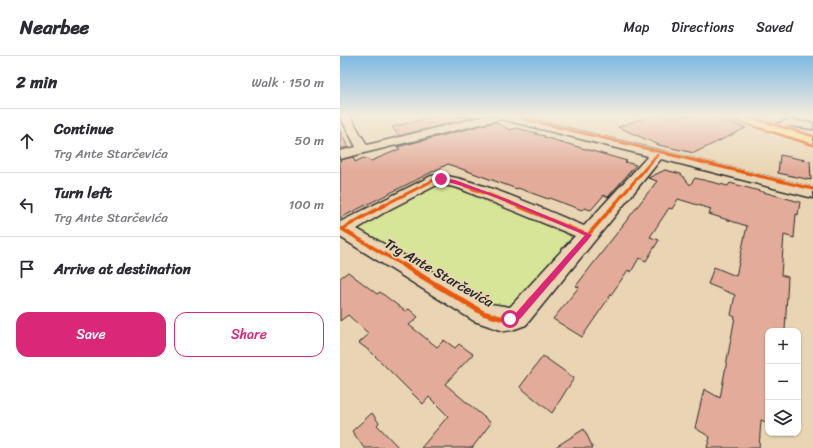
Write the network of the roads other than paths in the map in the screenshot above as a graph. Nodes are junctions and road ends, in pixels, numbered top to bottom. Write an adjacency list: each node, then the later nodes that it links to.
1 (355, 134): 6 (street)
2 (425, 134): 6 (street)
3 (575, 134): 8 (street)
4 (790, 134): 5 (main road)
5 (813, 141)
6 (363, 149): 7 (street)
7 (340, 155)
8 (658, 155): 9 (street); 11 (street, Trg Ante Starčevića)
9 (813, 193)
10 (341, 229): 11 (street, Trg Ante Starčevića); 11 (street, Trg Ante Starčevića)
11 (589, 235)

